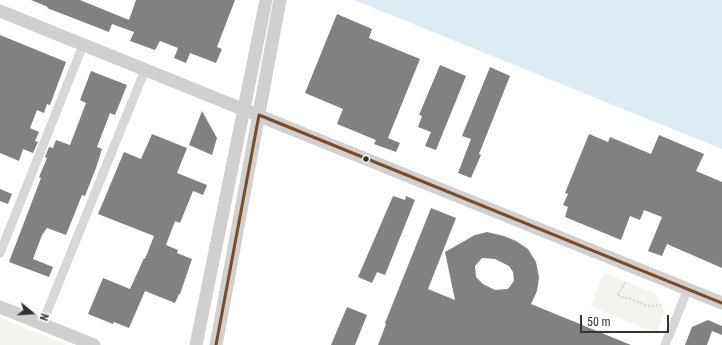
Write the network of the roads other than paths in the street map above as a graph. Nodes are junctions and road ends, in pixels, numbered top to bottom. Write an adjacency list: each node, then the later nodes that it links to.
1 (266, 0): 6 (street)
2 (280, 0): 7 (street)
3 (0, 11): 4 (street)
4 (83, 45): 5 (street); 8 (street)
5 (145, 70): 6 (street); 12 (street)
6 (244, 109): 7 (street); 14 (street)
7 (259, 115): 9 (street); 15 (street)
8 (0, 253)
9 (688, 289): 10 (street); 16 (street)
10 (722, 303)
11 (0, 307): 12 (street)
12 (42, 324): 13 (street)
13 (94, 345)
14 (196, 345)
15 (216, 345)
16 (665, 345)

